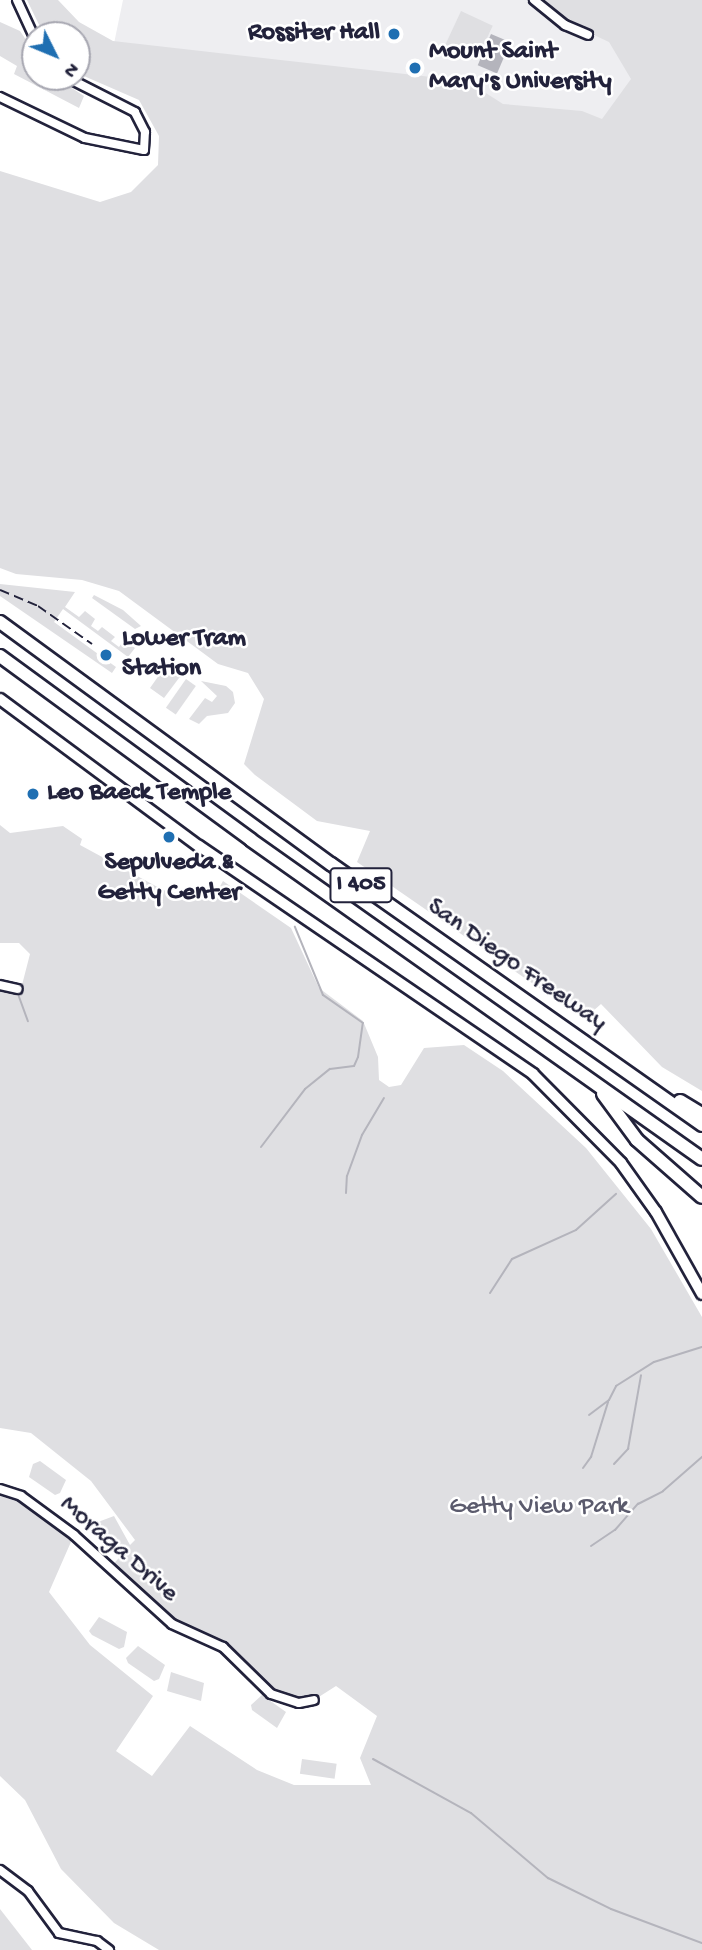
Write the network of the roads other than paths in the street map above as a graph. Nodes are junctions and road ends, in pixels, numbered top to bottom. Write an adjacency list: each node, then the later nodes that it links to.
1 (17, 0): 3 (street)
2 (534, 0): 4 (street)
3 (27, 21)
4 (588, 35)
5 (91, 90): 6 (street)
6 (0, 97)
7 (0, 622): 12 (highway, San Diego Freeway / I 405)
8 (0, 656): 13 (highway, San Diego Freeway / I 405)
9 (0, 699): 18 (main road)
10 (0, 985): 11 (street)
11 (18, 989)
12 (605, 1056): 14 (highway); 15 (highway, San Diego Freeway / I 405)
13 (594, 1082): 16 (highway, San Diego Freeway / I 405); 17 (highway)
14 (702, 1114)
15 (702, 1125)
16 (702, 1159)
17 (702, 1197)
18 (702, 1294)
19 (0, 1489): 20 (street, Moraga Drive)
20 (314, 1700)
21 (0, 1870): 22 (street)
22 (109, 1950)

